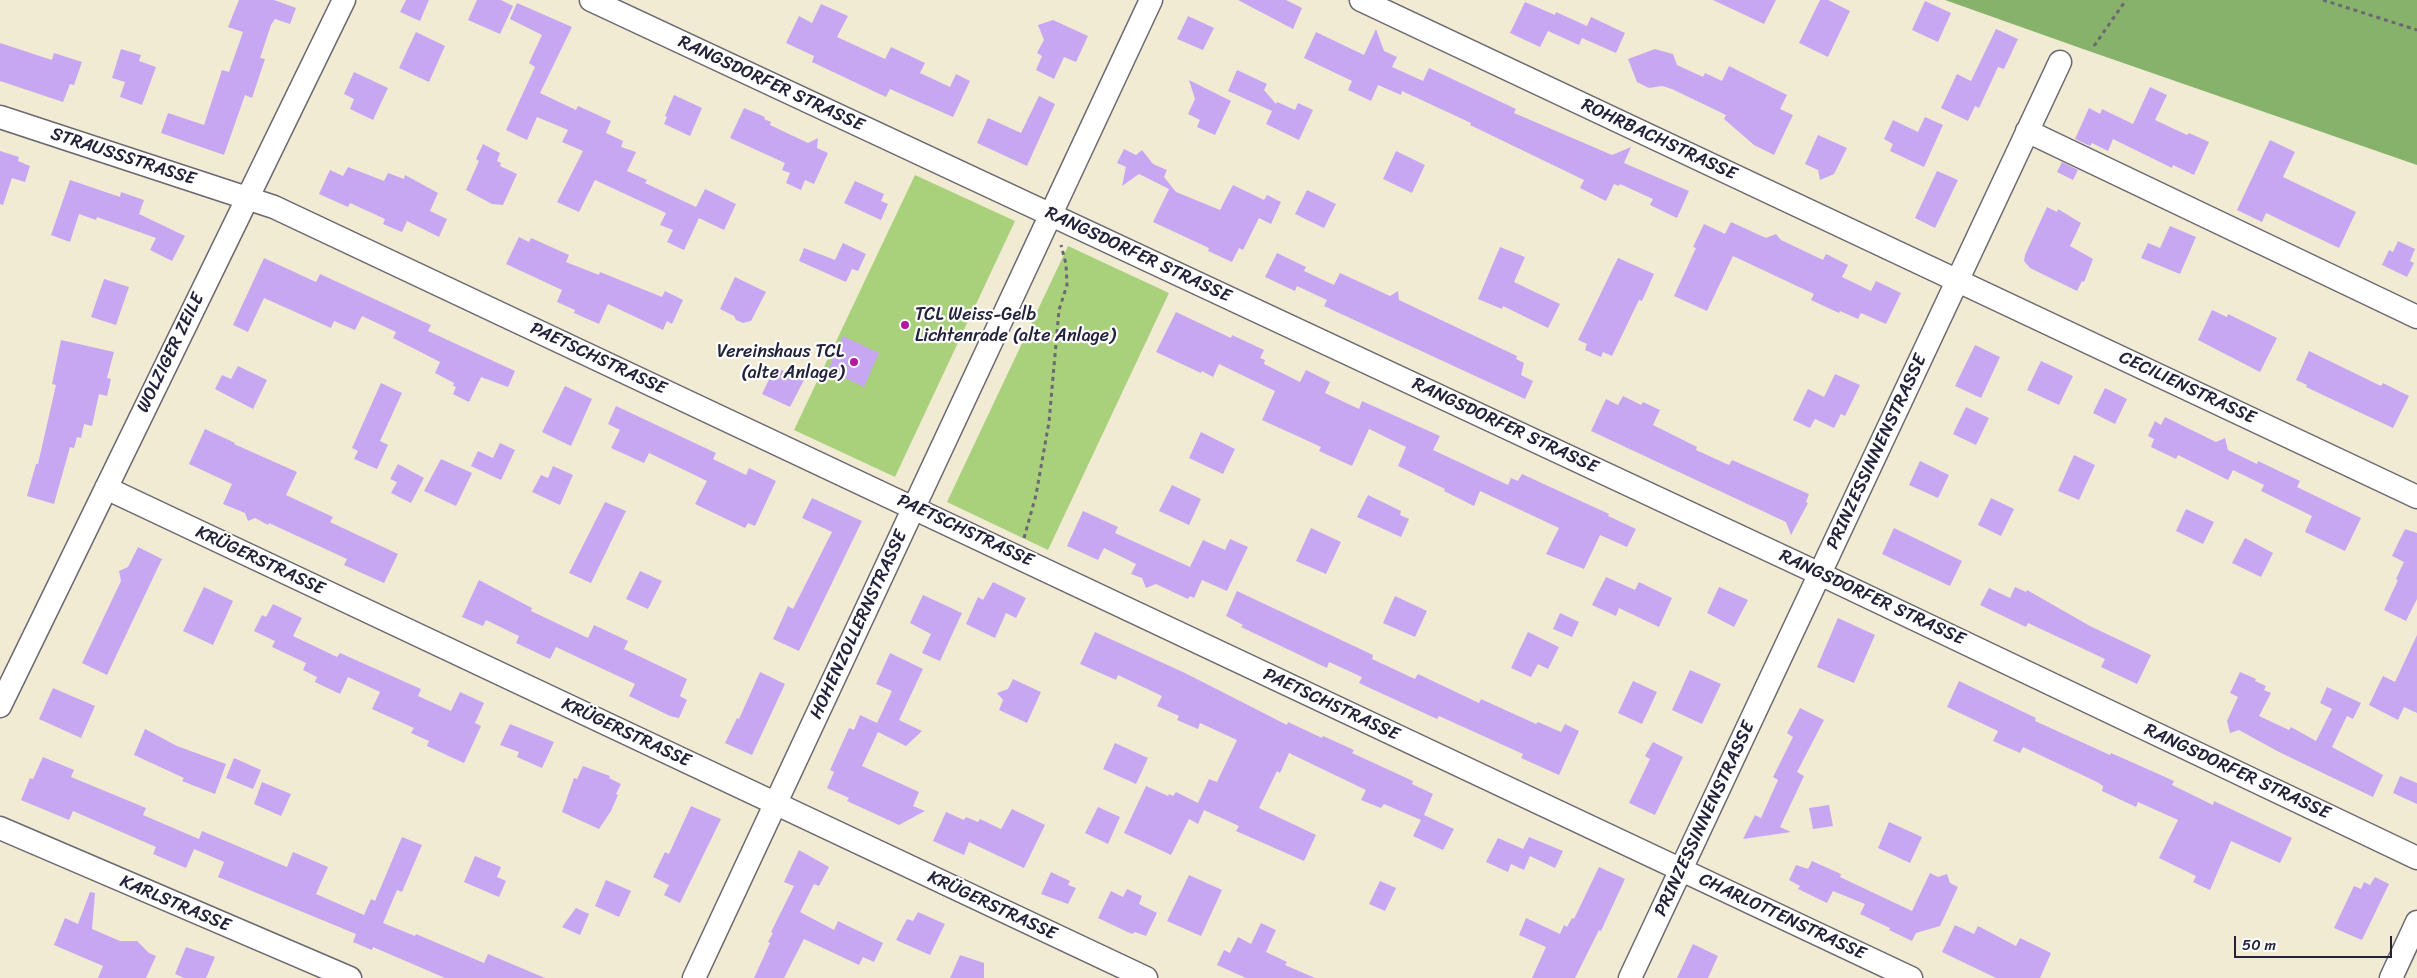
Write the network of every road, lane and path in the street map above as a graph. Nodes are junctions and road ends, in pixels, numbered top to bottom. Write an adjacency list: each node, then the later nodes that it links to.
1 (344, 0): 12 (street, WOLZIGER ZEILE)
2 (591, 0): 13 (street, RANGSDORFER STRASSE)
3 (1151, 0): 13 (street, HOHENZOLLERNSTRASSE)
4 (1361, 0): 15 (street, ROHRBACHSTRASSE)
5 (2126, 0): 8 (path)
6 (2324, 0): 7 (path)
7 (2417, 30)
8 (2094, 46)
9 (2060, 62): 11 (street, PRINZESSINNENSTRASSE)
10 (0, 117): 12 (street, STRAUSSSTRASSE)
11 (2027, 131): 15 (street, PRINZESSINNENSTRASSE); 16 (street)
12 (247, 198): 17 (street, WOLZIGER ZEILE); 19 (street, PAETSCHSTRASSE)
13 (1051, 214): 19 (street, HOHENZOLLERNSTRASSE); 21 (street, RANGSDORFER STRASSE)
14 (1059, 237): 20 (path)
15 (1957, 280): 18 (street, CECILIENSTRASSE); 21 (street, PRINZESSINNENSTRASSE)
16 (2417, 317)
17 (106, 488): 22 (street, WOLZIGER ZEILE); 23 (street, KRÜGERSTRASSE)
18 (2417, 497)
19 (914, 507): 23 (street, HOHENZOLLERNSTRASSE); 26 (street, PAETSCHSTRASSE)
20 (1022, 542)
21 (1820, 574): 25 (street, RANGSDORFER STRASSE); 26 (street, PRINZESSINNENSTRASSE)
22 (0, 706)
23 (775, 804): 29 (street, HOHENZOLLERNSTRASSE); 30 (street, KRÜGERSTRASSE)
24 (0, 828): 28 (street, KARLSTRASSE)
25 (2417, 858)
26 (1681, 869): 31 (street, PRINZESSINNENSTRASSE); 32 (street, CHARLOTTENSTRASSE)
27 (2417, 922): 33 (street)
28 (350, 978)
29 (694, 978)
30 (1146, 978)
31 (1630, 978)
32 (1910, 978)
33 (2391, 978)

